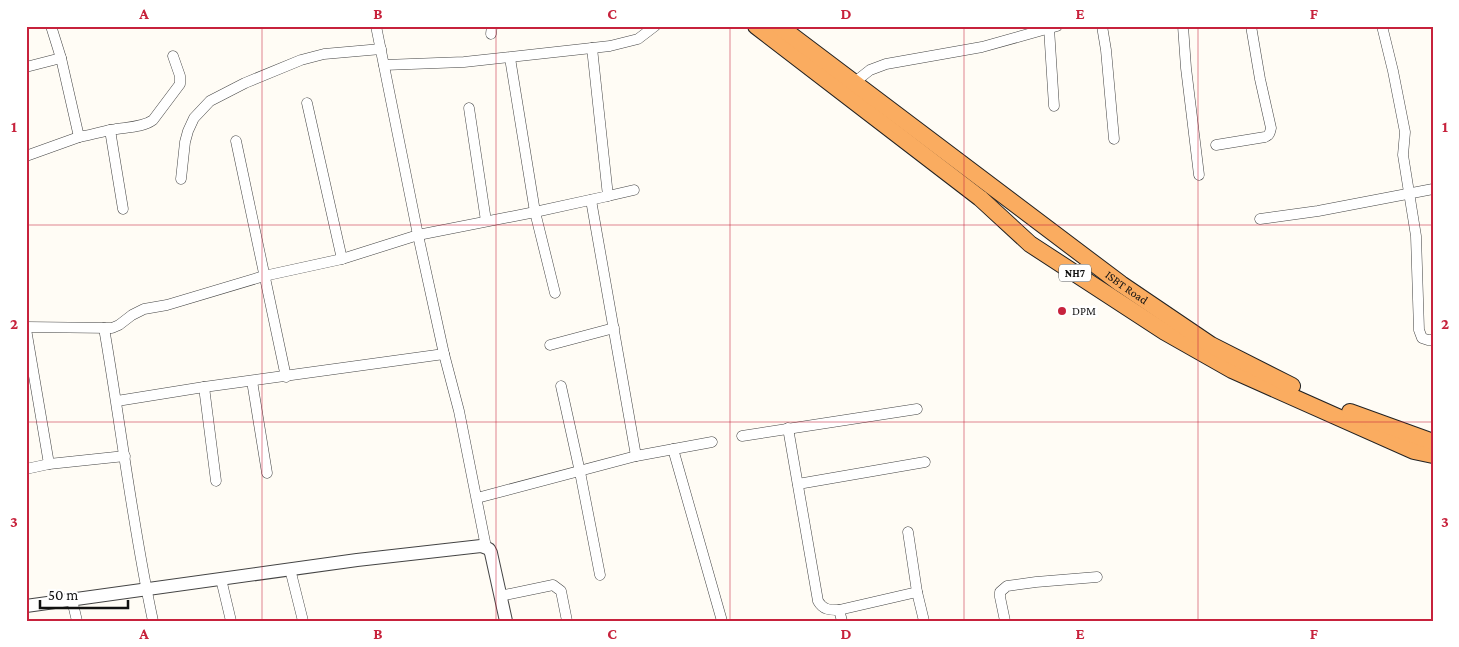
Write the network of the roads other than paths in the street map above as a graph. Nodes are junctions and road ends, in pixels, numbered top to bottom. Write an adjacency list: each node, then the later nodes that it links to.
1 (51, 26): 14 (street)
2 (376, 26): 12 (street)
3 (655, 26): 11 (street)
4 (756, 26): 18 (highway, NH7)
5 (779, 26): 18 (highway, ISBT Road / NH7)
6 (1102, 26): 24 (street)
7 (1183, 26): 28 (street)
8 (1251, 26): 26 (street)
9 (1382, 26): 32 (street)
10 (1053, 27): 18 (street); 20 (street)
11 (592, 48): 15 (street); 33 (street)
12 (381, 49): 16 (street); 29 (street)
13 (173, 56): 22 (street)
14 (61, 58): 17 (street); 23 (street)
15 (510, 58): 16 (street); 36 (street)
16 (384, 65): 39 (street)
17 (26, 67)
18 (848, 87): 42 (highway, ISBT Road / NH7); 42 (highway, NH7)
19 (307, 103): 40 (street)
20 (1054, 106)
21 (469, 108): 38 (street)
22 (110, 130): 23 (street); 35 (street)
23 (79, 137): 27 (street)
24 (1114, 139)
25 (236, 141): 41 (street)
26 (1216, 145)
27 (26, 156)
28 (1198, 175)
29 (182, 179)
30 (1433, 189): 32 (street)
31 (634, 190): 33 (street)
32 (1410, 194): 37 (street); 47 (street)
33 (608, 196): 34 (street)
34 (591, 200): 36 (street); 46 (street)
35 (123, 210)
36 (535, 212): 38 (street); 43 (street)
37 (1260, 219)
38 (486, 222): 39 (street)
39 (418, 235): 40 (street); 49 (street)
40 (342, 259): 41 (street)
41 (264, 276): 45 (street); 50 (street)
42 (1116, 291): 59 (highway, ISBT Road / NH7); 61 (highway, NH7)
43 (555, 294)
44 (26, 328): 45 (street); 65 (street)
45 (104, 328): 54 (street)
46 (614, 328): 48 (street); 63 (street)
47 (1433, 340)
48 (550, 345)
49 (444, 354): 50 (street); 71 (street)
50 (286, 377): 51 (street)
51 (252, 381): 53 (street); 68 (street)
52 (561, 386): 67 (street)
53 (204, 387): 54 (street); 69 (street)
54 (117, 401): 62 (street)
55 (917, 409): 56 (street)
56 (788, 428): 57 (street); 70 (street)
57 (742, 436)
58 (712, 442): 60 (street)
59 (1433, 442)
60 (673, 448): 63 (street); 90 (street)
61 (1433, 455)
62 (125, 456): 65 (street); 78 (street)
63 (636, 456): 67 (street)
64 (925, 462): 70 (street)
65 (49, 464): 66 (street)
66 (26, 469)
67 (580, 472): 71 (street); 75 (street)
68 (267, 473)
69 (216, 481)
70 (798, 484): 83 (street)
71 (477, 498): 73 (street)
72 (908, 532): 79 (street)
73 (486, 547): 74 (street); 80 (street)
74 (290, 569): 77 (street); 87 (street)
75 (600, 575)
76 (1098, 577): 93 (street)
77 (221, 579): 78 (street); 86 (street)
78 (147, 590): 81 (street); 85 (street)
79 (917, 592): 83 (street); 92 (street)
80 (500, 596): 88 (street); 89 (street)
81 (72, 600): 82 (street); 84 (street)
82 (26, 606)
83 (839, 610): 91 (street)
84 (77, 621)
85 (154, 621)
86 (231, 621)
87 (303, 621)
88 (506, 621)
89 (567, 621)
90 (722, 621)
91 (842, 621)
92 (924, 621)
93 (1004, 621)

